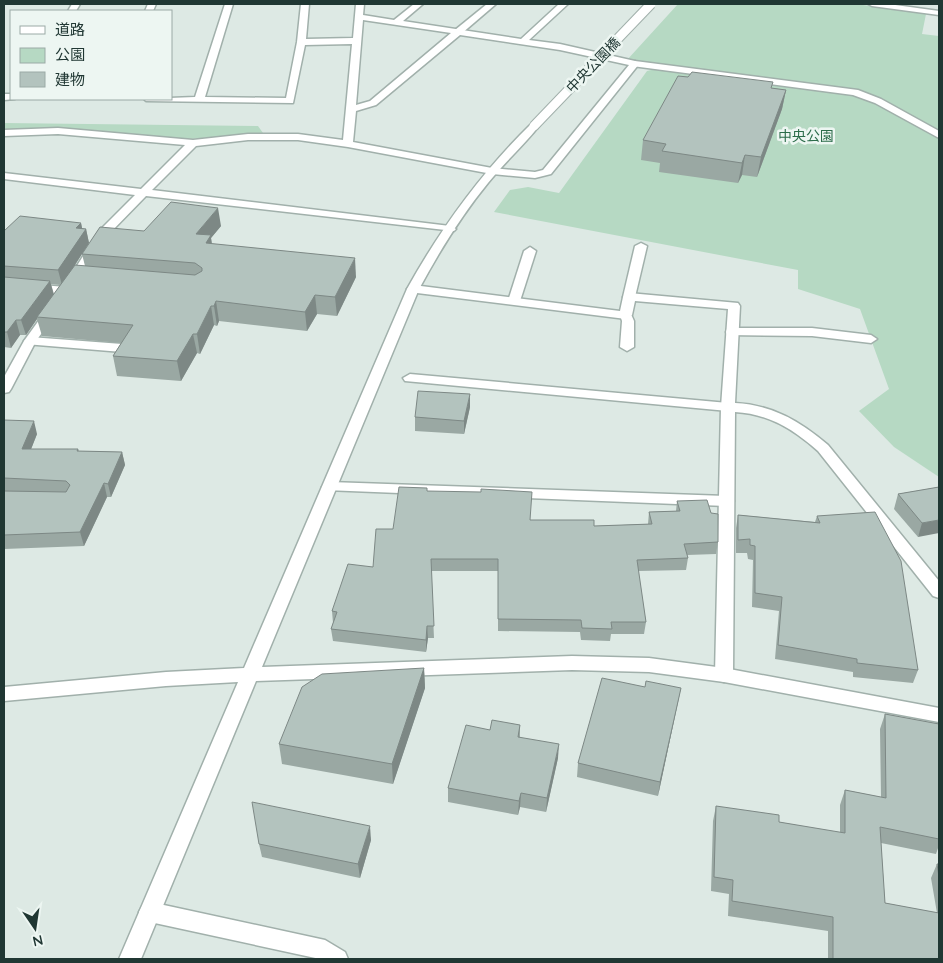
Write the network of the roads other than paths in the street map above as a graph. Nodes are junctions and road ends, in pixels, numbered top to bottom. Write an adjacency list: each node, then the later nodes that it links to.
1 (230, 4): 18 (street)
2 (305, 4): 14 (street)
3 (360, 4): 10 (street)
4 (419, 4): 11 (street)
5 (492, 4): 12 (street)
6 (564, 4): 15 (street)
7 (651, 4): 24 (street, 中央公園橋, bridge)
8 (876, 4): 9 (street)
9 (939, 13)
10 (360, 17): 11 (street); 13 (street)
11 (396, 22): 12 (street)
12 (458, 32): 15 (street); 19 (street)
13 (358, 41): 14 (street); 19 (street)
14 (301, 42): 18 (street)
15 (522, 42): 16 (street)
16 (635, 64): 21 (street); 24 (street)
17 (172, 99): 18 (street)
18 (199, 100)
19 (351, 109): 23 (street)
20 (4, 133): 22 (street)
21 (939, 135)
22 (193, 143): 23 (street); 26 (street)
23 (348, 144): 24 (street)
24 (492, 171): 27 (street, 中央公園橋)
25 (4, 176): 26 (street)
26 (145, 192): 27 (street); 30 (street)
27 (450, 229): 33 (street, 中央公園橋)
28 (641, 246): 35 (street)
29 (530, 251): 36 (street)
30 (75, 278): 31 (street); 34 (street)
31 (94, 280)
32 (4, 286): 34 (street)
33 (413, 289): 36 (street); 46 (street, 中央公園橋)
34 (66, 291): 40 (street)
35 (629, 297): 37 (street); 38 (street)
36 (514, 301): 37 (street)
37 (626, 315): 41 (street)
38 (732, 332): 39 (street); 45 (street)
39 (871, 339)
40 (30, 341): 42 (street); 44 (street)
41 (627, 347)
42 (122, 348)
43 (410, 378): 45 (street)
44 (4, 389)
45 (728, 407): 47 (street); 48 (street)
46 (330, 487): 47 (street); 49 (street, 中央公園橋)
47 (726, 501): 50 (street)
48 (939, 592)
49 (251, 674): 50 (street); 51 (street); 53 (street, 中央公園橋)
50 (724, 675): 52 (street)
51 (4, 694)
52 (939, 715)
53 (150, 912): 54 (street, 中央公園橋); 55 (street)
54 (130, 959)
55 (337, 959)

